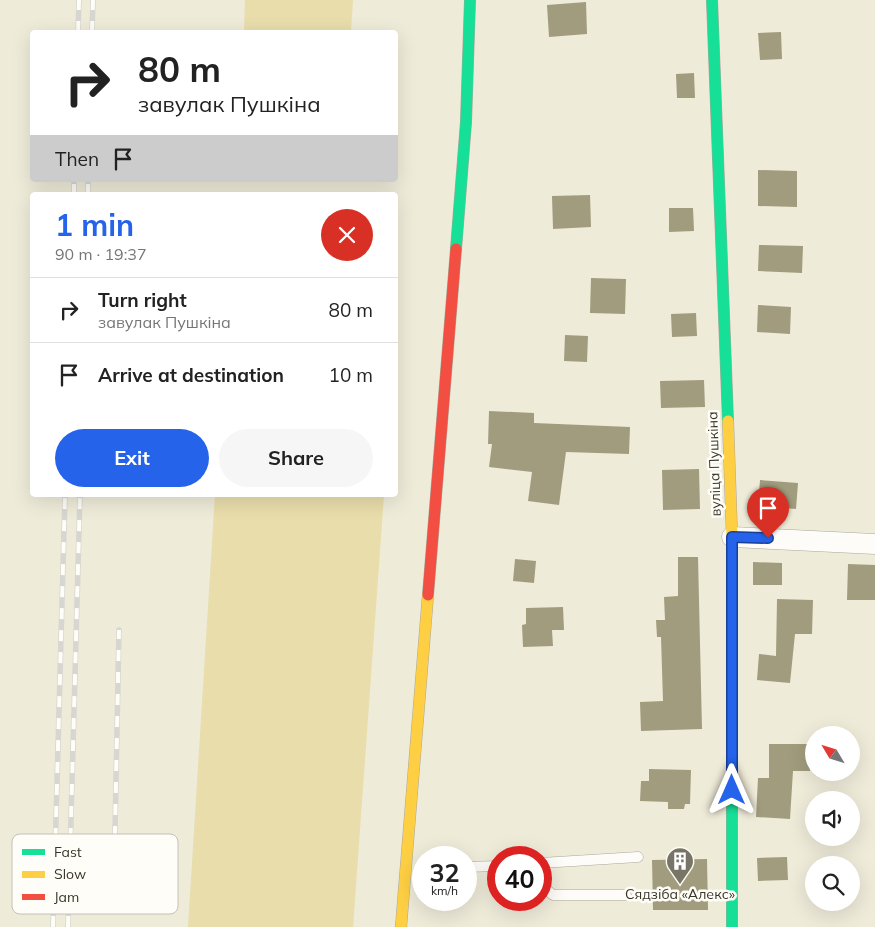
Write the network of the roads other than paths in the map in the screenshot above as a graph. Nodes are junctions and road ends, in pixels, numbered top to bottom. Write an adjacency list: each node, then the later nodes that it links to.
1 (470, 0): 9 (street)
2 (712, 0): 3 (street, вуліца Пушкіна)
3 (732, 537): 4 (street); 10 (street, вуліца Пушкіна)
4 (875, 544)
5 (638, 857): 6 (lane)
6 (552, 863)
7 (552, 893): 8 (lane)
8 (626, 895)
9 (401, 927)
10 (732, 927)

